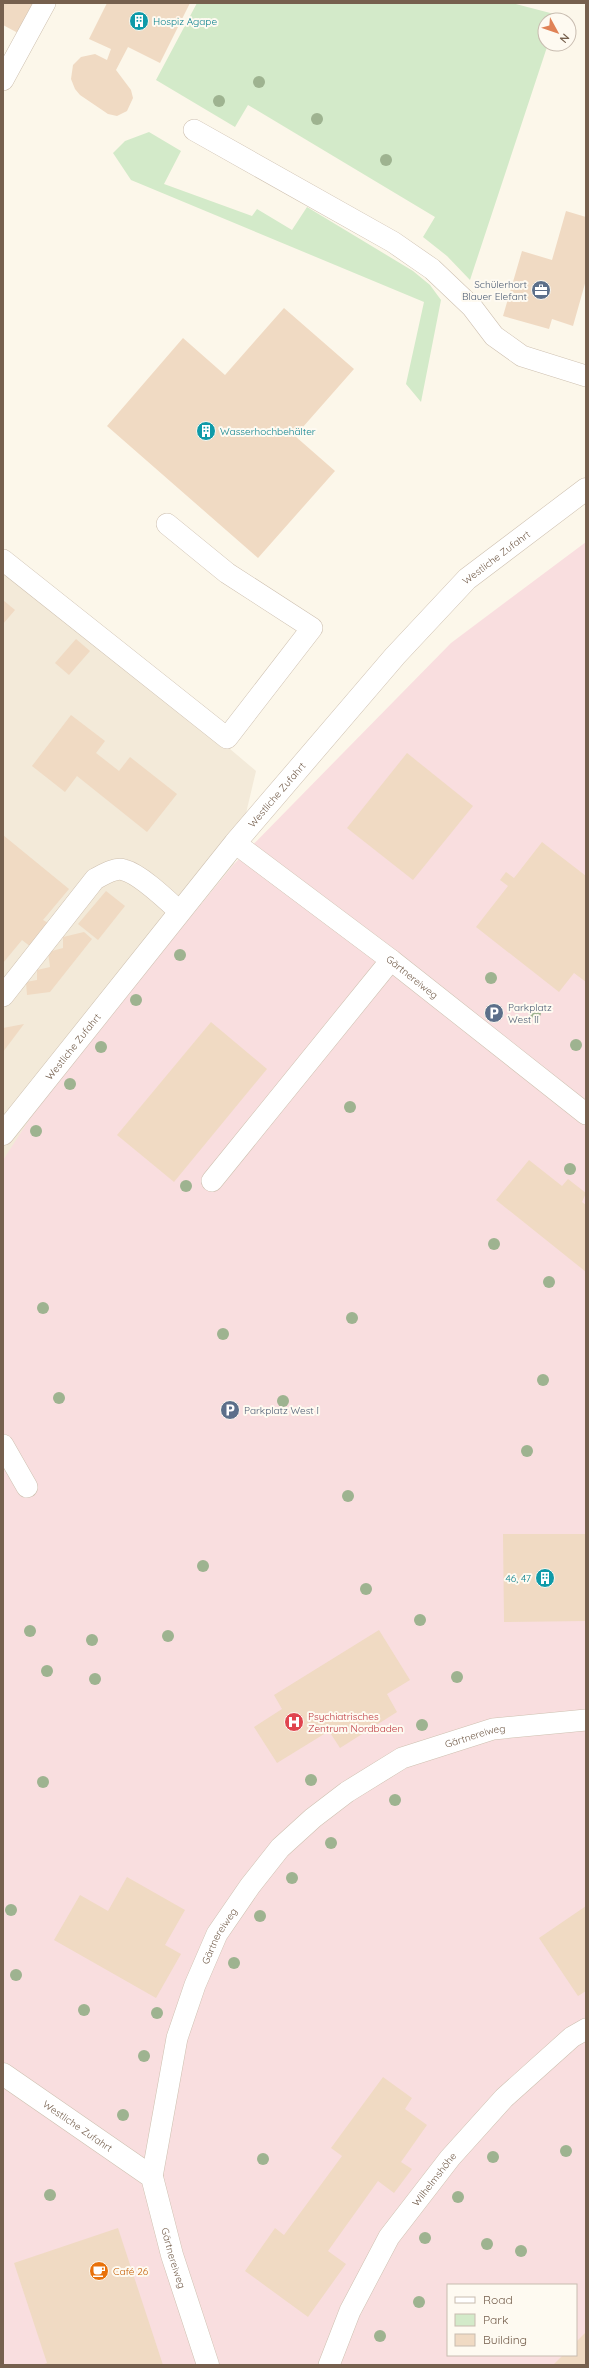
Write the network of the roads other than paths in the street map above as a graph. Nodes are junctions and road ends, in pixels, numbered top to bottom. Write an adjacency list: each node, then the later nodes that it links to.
1 (45, 3): 2 (lane)
2 (3, 80)
3 (194, 130): 4 (lane)
4 (586, 376)
5 (586, 489): 8 (street, Westliche Zufahrt)
6 (167, 524): 7 (lane)
7 (3, 560)
8 (235, 843): 9 (street, Westliche Zufahrt); 10 (lane, Gärtnereiweg)
9 (180, 912): 11 (lane); 13 (street, Westliche Zufahrt)
10 (391, 960): 12 (lane, Gärtnereiweg); 14 (lane)
11 (3, 996)
12 (586, 1114)
13 (3, 1134)
14 (212, 1181)
15 (3, 1445): 16 (lane)
16 (27, 1487)
17 (586, 1720): 20 (lane, Gärtnereiweg)
18 (586, 2029): 22 (lane, Wilhelmshöhe)
19 (3, 2074): 20 (street, Westliche Zufahrt)
20 (152, 2177): 21 (street, Gärtnereiweg)
21 (208, 2365)
22 (329, 2365)

